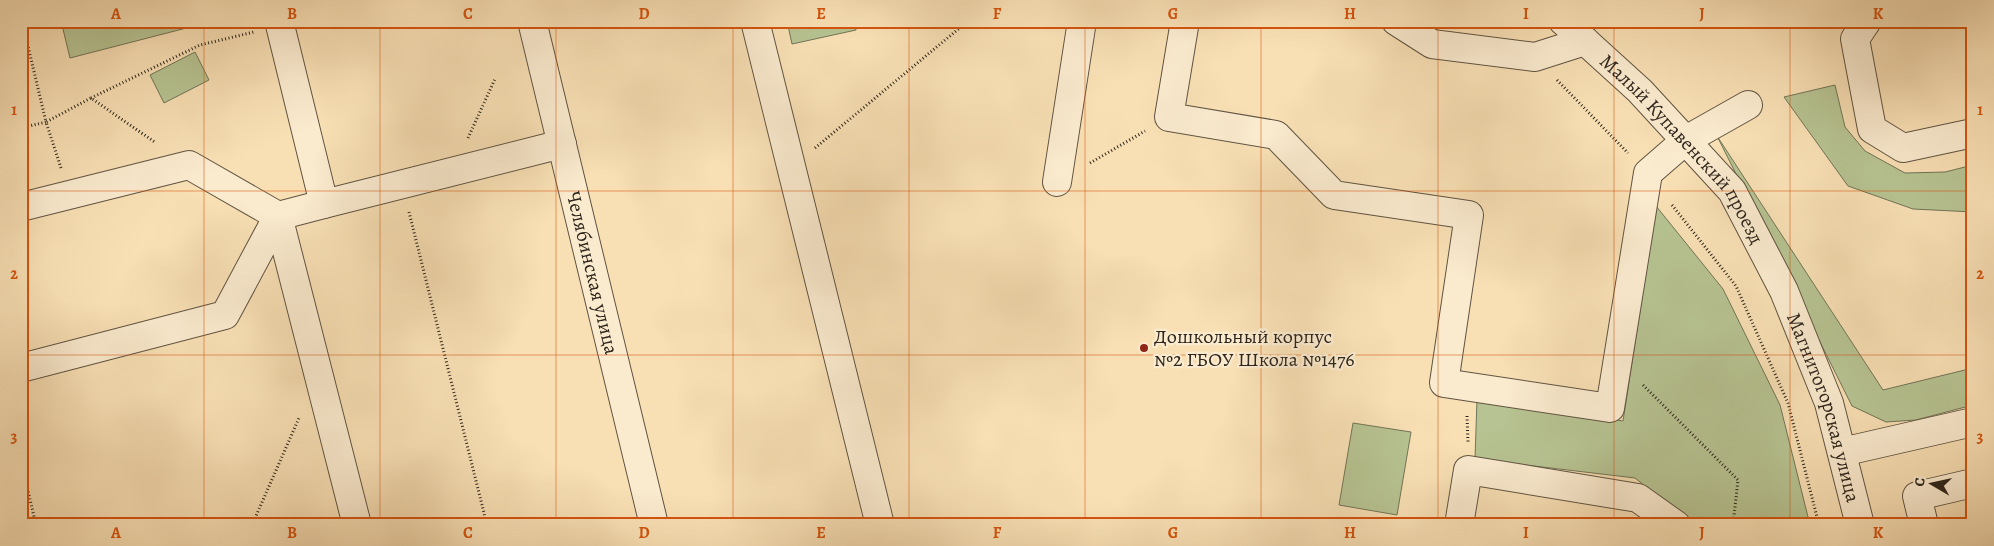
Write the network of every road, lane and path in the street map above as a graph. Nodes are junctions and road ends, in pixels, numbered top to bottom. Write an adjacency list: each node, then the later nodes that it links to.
1 (22, 21): 17 (path)
2 (532, 21): 21 (street, Челябинская улица)
3 (755, 21): 23 (street)
4 (968, 21): 23 (path)
5 (1082, 21): 26 (street)
6 (1185, 21): 16 (street)
7 (1396, 21): 12 (street)
8 (1563, 21): 11 (street, Малый Купавенский проезд)
9 (1867, 21): 19 (street)
10 (280, 23): 14 (path); 29 (street)
11 (1585, 41): 12 (street); 20 (street, Малый Купавенский проезд)
12 (1535, 56): 25 (path)
13 (495, 80): 24 (path)
14 (91, 98): 17 (path); 22 (path)
15 (1748, 105): 20 (street)
16 (1169, 117): 26 (path); 36 (street)
17 (46, 122): 18 (path); 28 (path)
18 (21, 128)
19 (1973, 133)
20 (1686, 140): 25 (street); 32 (street, Малый Купавенский проезд)
21 (562, 144): 24 (street); 46 (street, Челябинская улица)
22 (189, 165): 28 (street); 31 (street)
23 (791, 167): 47 (street)
24 (454, 171): 27 (street)
25 (1648, 173): 33 (street); 51 (path)
26 (1057, 182)
27 (402, 185): 29 (street); 45 (path)
28 (69, 195): 30 (street)
29 (324, 204): 31 (street)
30 (21, 207)
31 (278, 216): 34 (street); 35 (street)
32 (1784, 291): 38 (street, Магнитогорская улица)
33 (1617, 360): 36 (street); 50 (path)
34 (21, 368)
35 (318, 373): 43 (path); 44 (street)
36 (1466, 386): 40 (path)
37 (1973, 422): 38 (street)
38 (1842, 452): 52 (street, Магнитогорская улица)
39 (21, 461): 42 (path)
40 (1468, 470): 48 (street); 49 (street)
41 (1973, 483): 53 (street)
42 (36, 525)
43 (252, 525)
44 (357, 525)
45 (487, 525)
46 (654, 525)
47 (880, 525)
48 (1460, 525)
49 (1676, 525)
50 (1733, 525)
51 (1819, 525)
52 (1860, 525)
53 (1924, 525)

